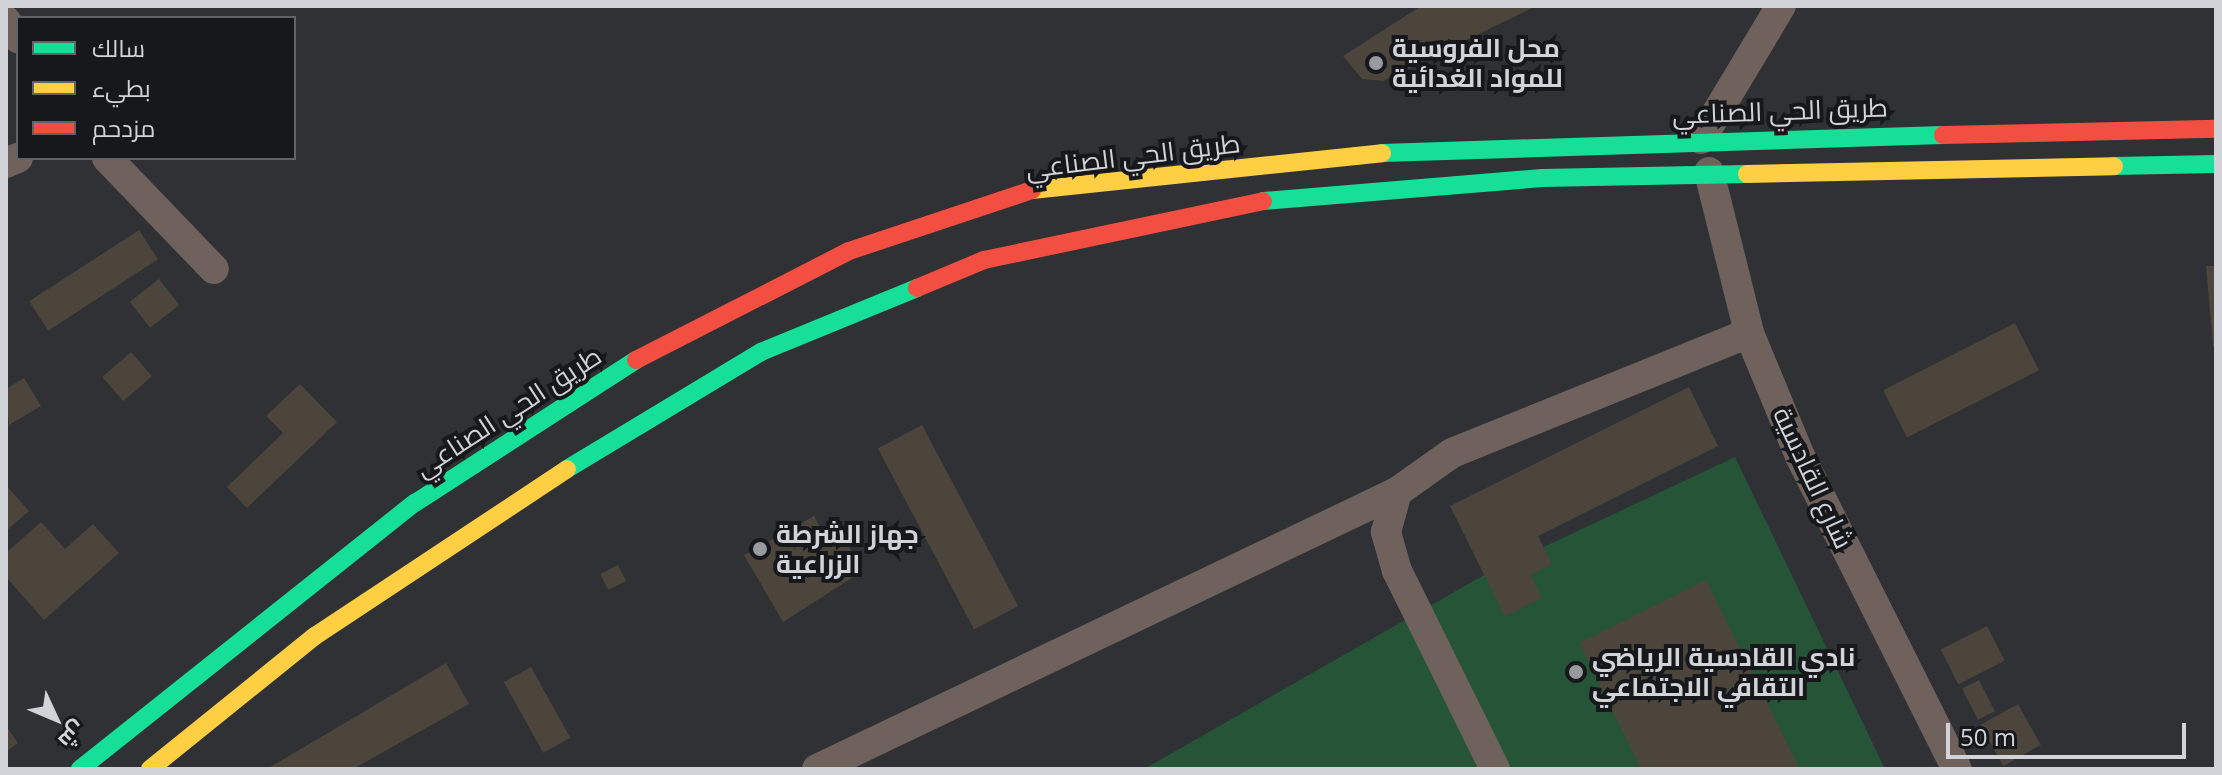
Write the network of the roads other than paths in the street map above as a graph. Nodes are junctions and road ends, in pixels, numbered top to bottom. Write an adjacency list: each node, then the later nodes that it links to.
1 (1781, 6): 3 (street)
2 (2216, 129): 3 (highway, طريق الحي الصناعي)
3 (1701, 139): 10 (highway, طريق الحي الصناعي)
4 (109, 160): 7 (street)
5 (2216, 164): 6 (highway)
6 (1709, 172): 8 (street, شارع القادسية); 11 (highway)
7 (214, 269)
8 (1749, 333): 9 (street); 14 (street, شارع القادسية)
9 (1397, 492): 12 (street); 13 (street)
10 (80, 769)
11 (150, 769)
12 (817, 769)
13 (1495, 769)
14 (1957, 769)

